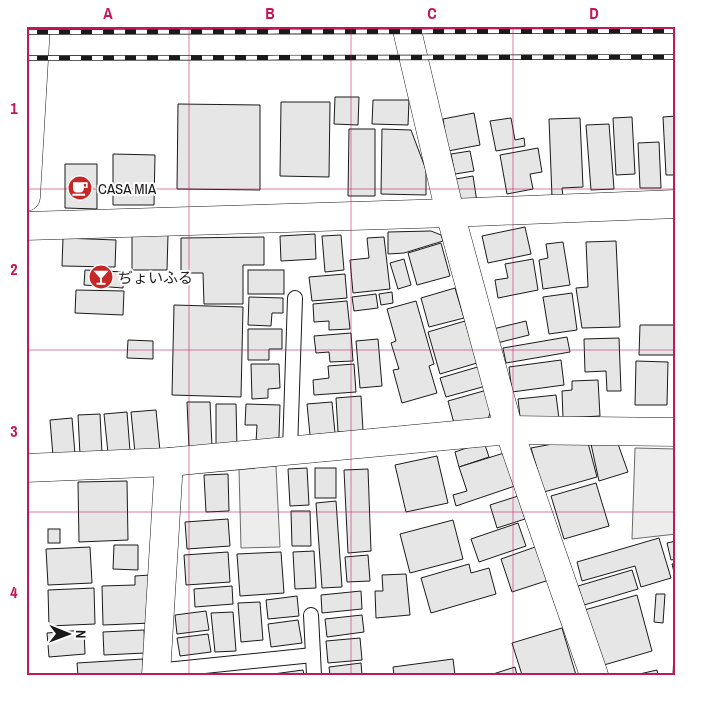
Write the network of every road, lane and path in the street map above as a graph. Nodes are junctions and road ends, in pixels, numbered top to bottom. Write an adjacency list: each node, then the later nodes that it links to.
1 (36, 26): 3 (street)
2 (406, 26): 5 (street)
3 (26, 197)
4 (676, 204): 5 (street)
5 (450, 213): 6 (street); 8 (street)
6 (26, 226)
7 (295, 298): 10 (lane)
8 (509, 430): 9 (street); 10 (street); 17 (street)
9 (676, 432)
10 (290, 450): 11 (street)
11 (169, 462): 12 (street); 15 (street)
12 (26, 468)
13 (311, 615): 14 (lane)
14 (312, 655): 15 (lane); 16 (lane)
15 (156, 673)
16 (314, 675)
17 (594, 675)

